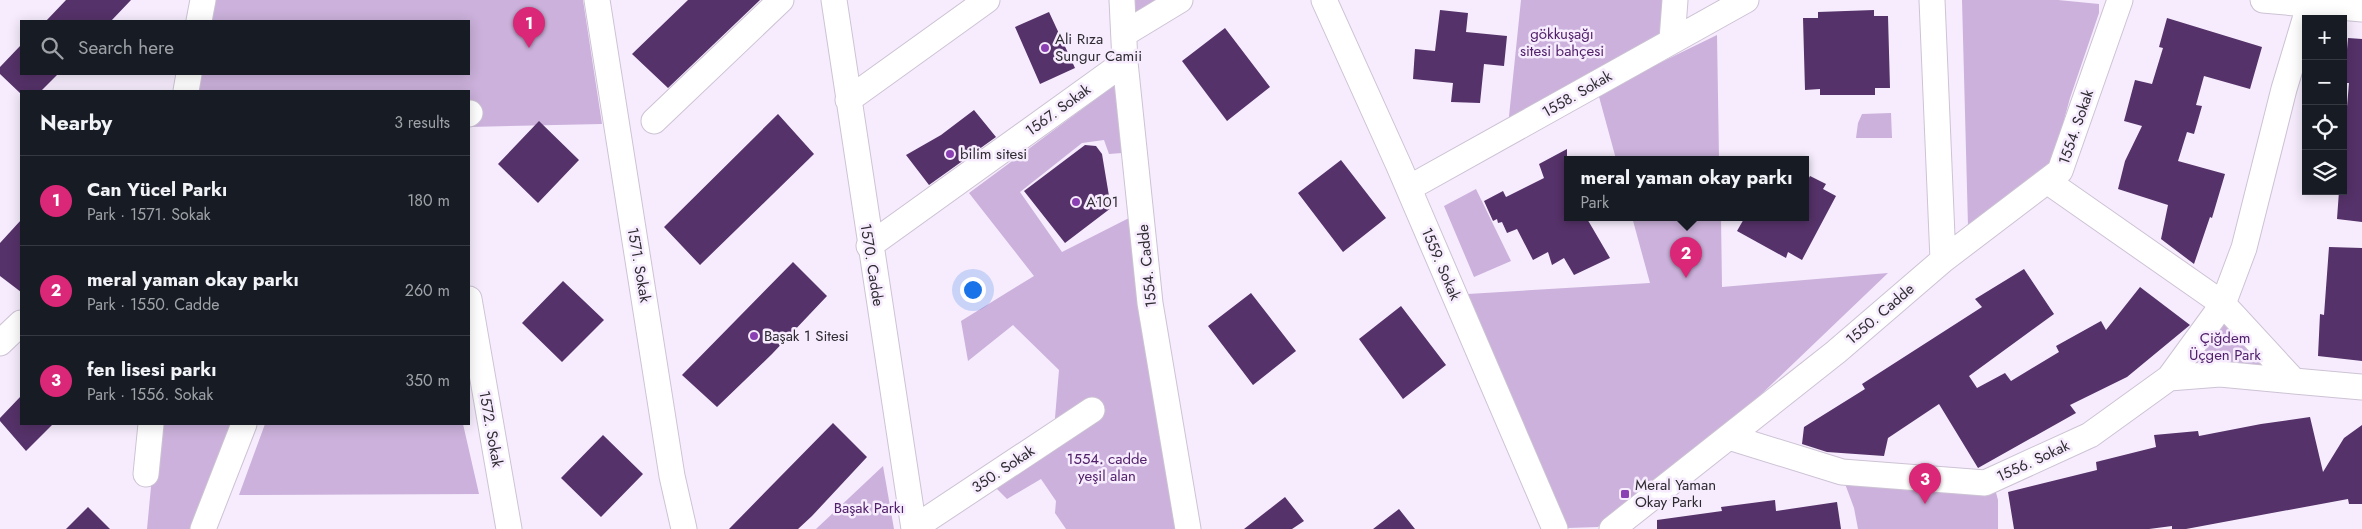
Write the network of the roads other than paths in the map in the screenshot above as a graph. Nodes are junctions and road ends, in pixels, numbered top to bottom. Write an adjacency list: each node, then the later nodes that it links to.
1 (204, 0): 16 (street)
2 (597, 0): 43 (street, 1571. Sokak)
3 (781, 0): 23 (street)
4 (834, 0): 22 (street, 1570. Cadde)
5 (987, 0): 22 (street)
6 (1122, 0): 17 (street, 1554. Cadde)
7 (1180, 0): 17 (street)
8 (1324, 0): 25 (street, 1559. Sokak)
9 (1675, 0): 18 (street)
10 (1746, 0): 18 (street, 1558. Sokak)
11 (1932, 0): 27 (street)
12 (2120, 0): 24 (street, 1554. Sokak)
13 (2263, 0): 14 (street)
14 (2309, 6): 15 (street); 28 (street)
15 (2362, 9)
16 (199, 20)
17 (1124, 34): 19 (street, 1554. Cadde)
18 (1672, 40): 25 (street, 1558. Sokak)
19 (1124, 62): 26 (street, 1567. Sokak); 44 (street, 1554. Cadde)
20 (189, 75): 21 (street)
21 (186, 90)
22 (848, 100): 26 (street, 1570. Cadde)
23 (654, 121)
24 (2047, 181): 27 (street, 1554. Sokak); 28 (street)
25 (1409, 188): 45 (street, 1559. Sokak)
26 (869, 246): 40 (street, 1570. Cadde)
27 (1943, 260): 38 (street, 1550. Cadde)
28 (2222, 304): 32 (street); 33 (street)
29 (470, 305): 42 (street, 1572. Sokak)
30 (20, 324): 31 (street)
31 (0, 343)
32 (2169, 378): 33 (street); 38 (street, 1556. Sokak)
33 (2294, 381): 34 (street)
34 (2362, 387)
35 (1092, 410): 40 (street, 350. Sokak)
36 (151, 425): 39 (street)
37 (244, 425): 41 (street)
38 (1729, 437): 46 (street, 1550. Cadde)
39 (146, 474)
40 (914, 528)
41 (203, 529)
42 (509, 529)
43 (684, 529)
44 (1188, 529)
45 (1556, 529)
46 (1612, 529)

